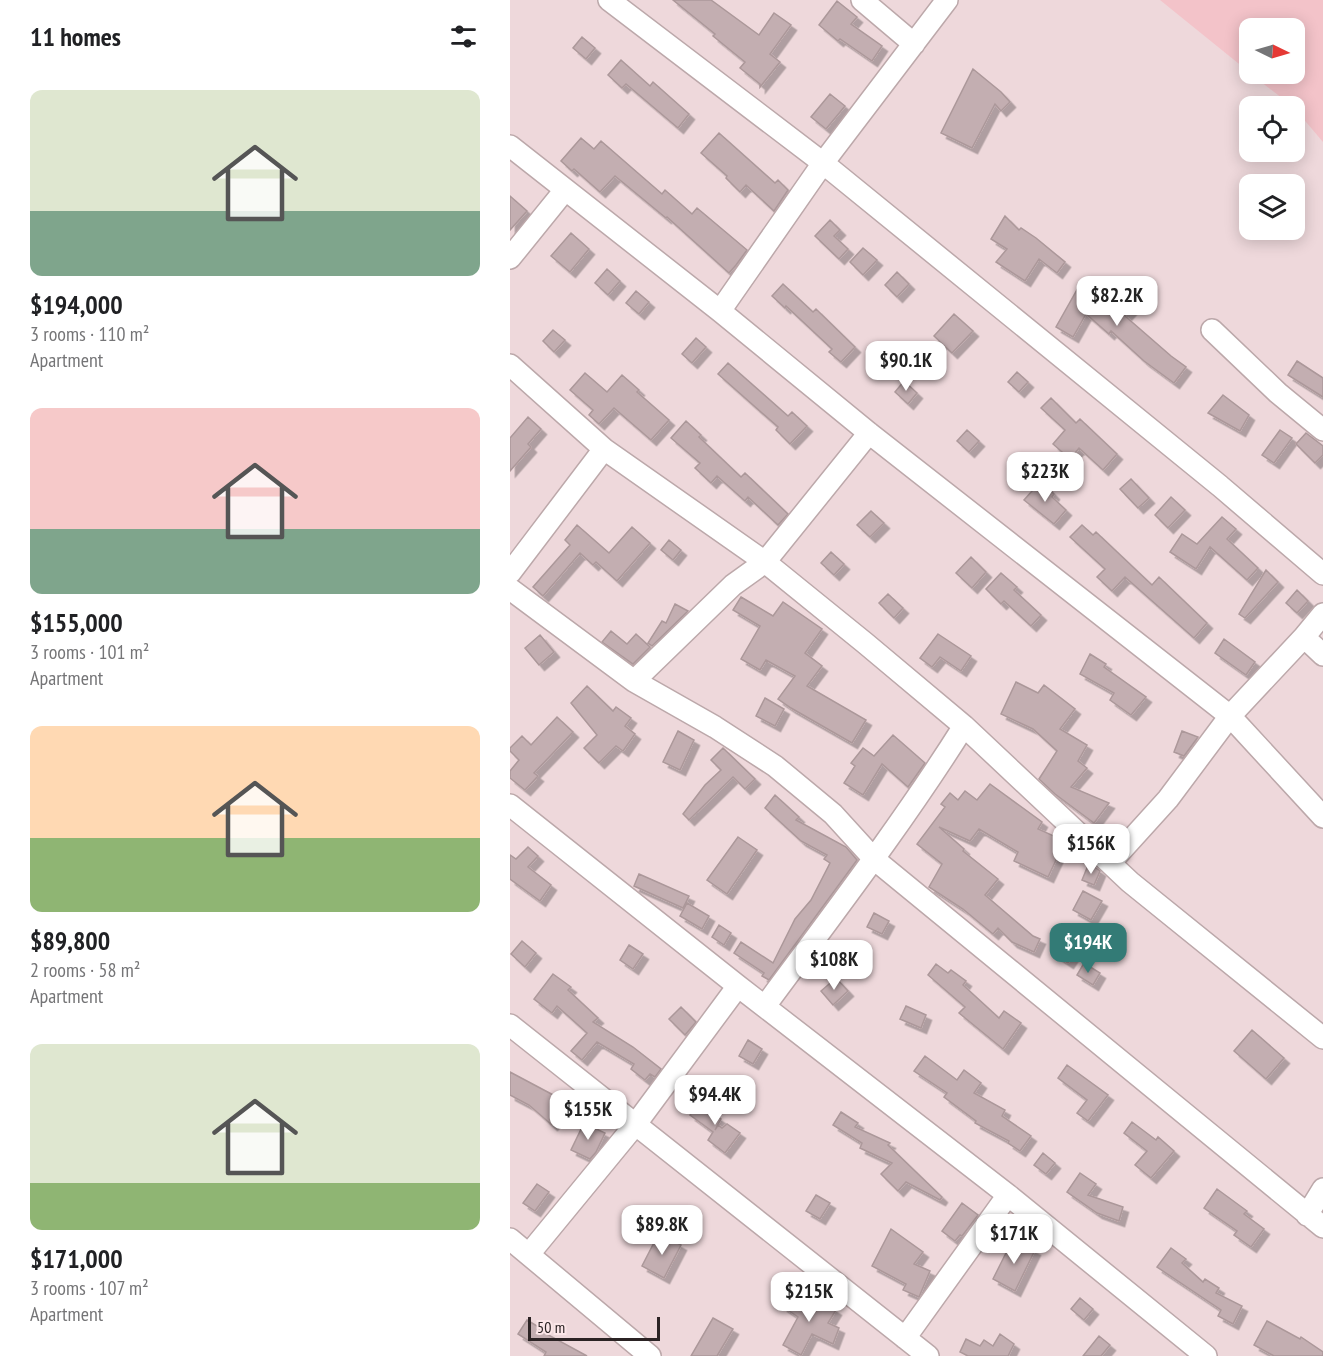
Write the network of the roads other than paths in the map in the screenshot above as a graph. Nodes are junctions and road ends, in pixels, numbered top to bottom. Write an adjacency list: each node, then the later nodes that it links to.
1 (609, 0): 6 (street)
2 (862, 0): 4 (street)
3 (947, 0): 4 (street)
4 (914, 44): 6 (street)
5 (510, 146): 7 (street)
6 (823, 163): 9 (street); 17 (street)
7 (565, 190): 8 (street); 9 (street)
8 (510, 258)
9 (720, 311): 13 (street)
10 (1212, 330): 12 (street)
11 (510, 365): 14 (street)
12 (1323, 430)
13 (869, 434): 15 (street); 23 (street)
14 (604, 449): 15 (street); 16 (street)
15 (765, 562): 22 (street); 24 (street)
16 (510, 573)
17 (1323, 574)
18 (510, 589): 22 (street)
19 (1323, 614): 20 (street)
20 (1304, 637): 21 (street); 23 (street)
21 (1323, 655)
22 (634, 681): 27 (street)
23 (1230, 716): 26 (street); 28 (street)
24 (964, 726): 27 (street); 28 (street)
25 (510, 806): 29 (street)
26 (1323, 818)
27 (874, 859): 30 (street); 36 (street)
28 (1110, 863): 32 (street)
29 (738, 986): 30 (street); 33 (street)
30 (765, 1006): 35 (street)
31 (510, 1025): 33 (street)
32 (1323, 1038)
33 (635, 1125): 38 (street); 39 (street)
34 (1323, 1189): 36 (street)
35 (1008, 1195): 39 (street); 42 (street)
36 (1315, 1221)
37 (510, 1239): 38 (street)
38 (529, 1254): 40 (street)
39 (905, 1338): 41 (street)
40 (650, 1356)
41 (928, 1356)
42 (1206, 1356)

